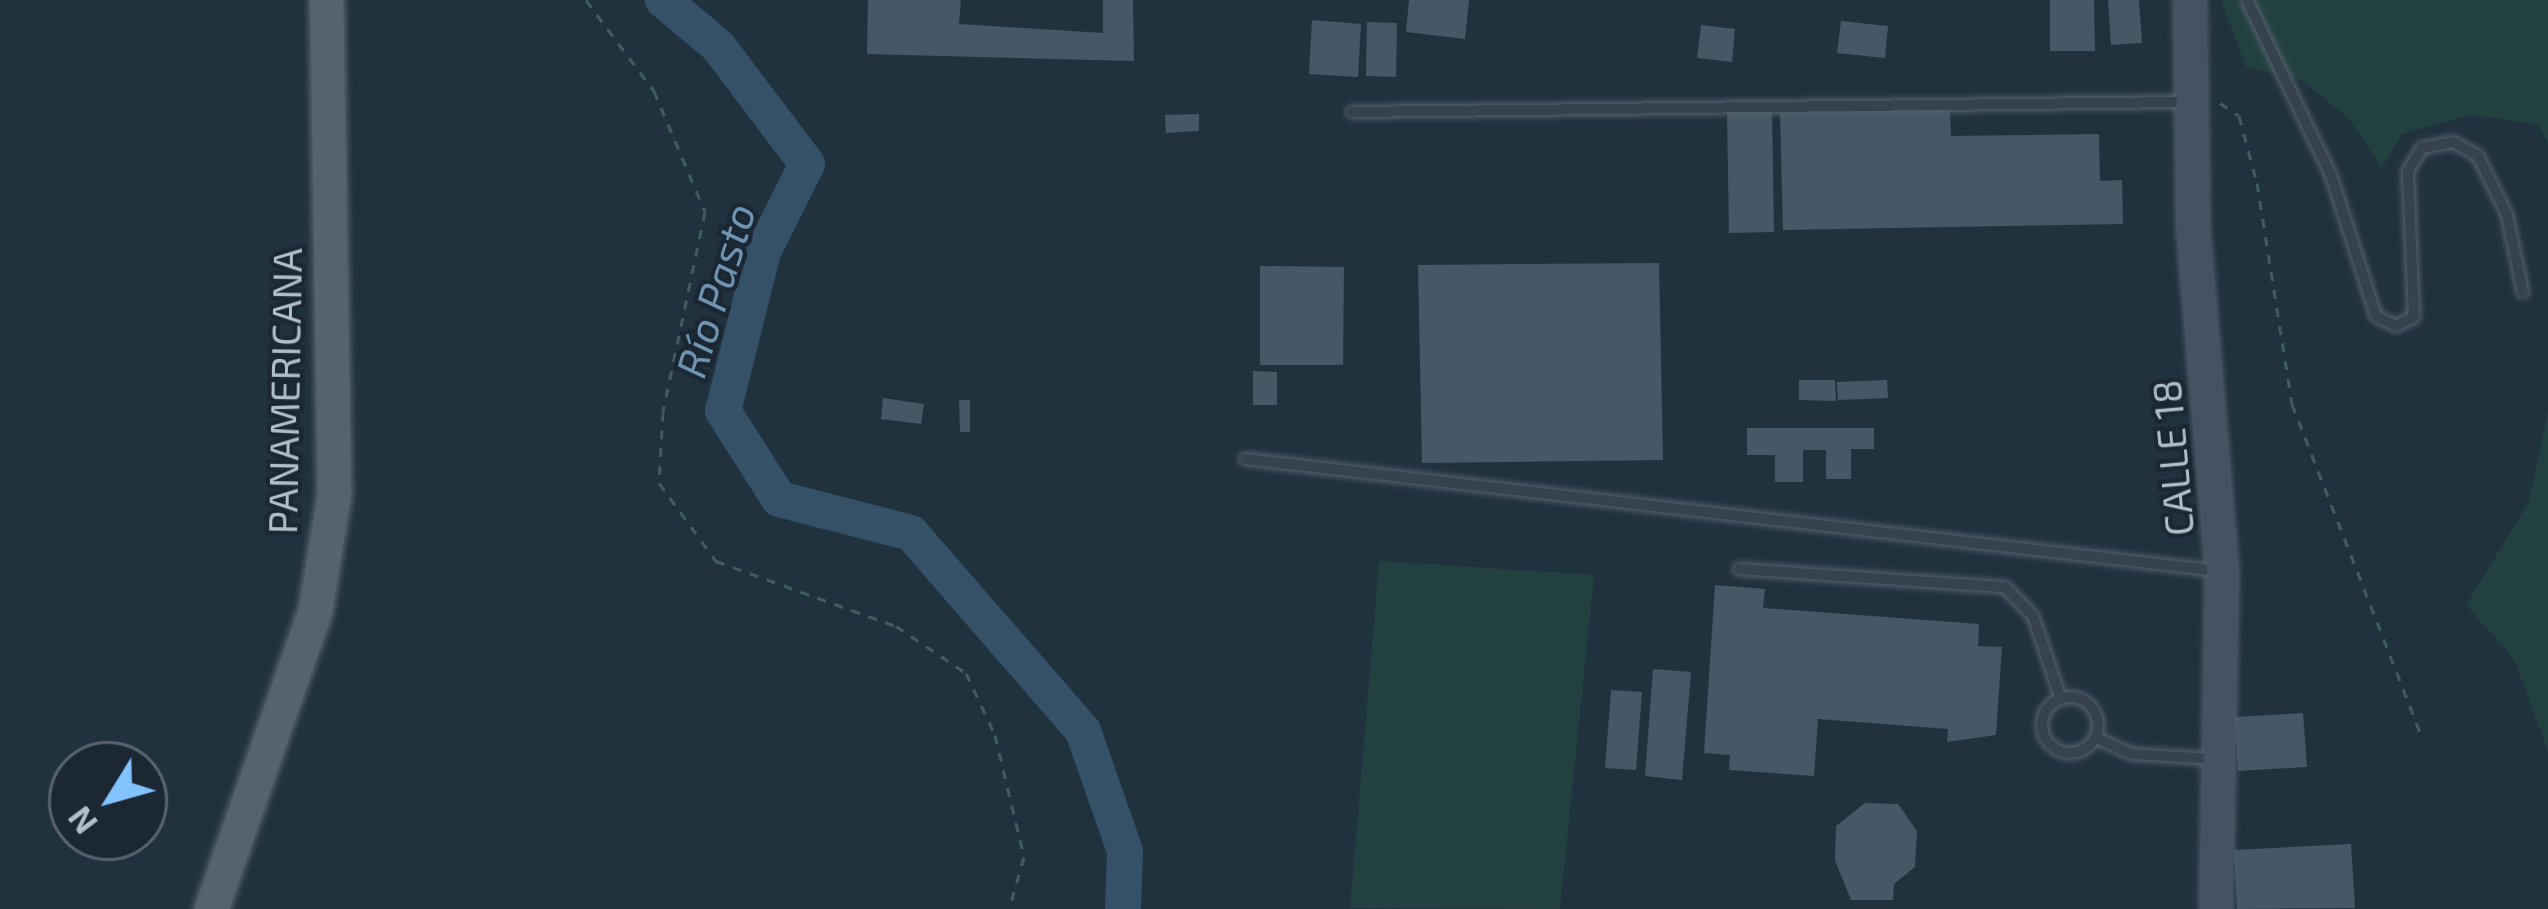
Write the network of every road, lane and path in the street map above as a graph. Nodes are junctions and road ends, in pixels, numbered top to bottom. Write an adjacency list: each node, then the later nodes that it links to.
1 (326, 0): 15 (main road, PANAMERICANA)
2 (586, 0): 16 (path)
3 (2190, 0): 5 (main road, CALLE 18)
4 (2247, 0): 7 (lane)
5 (2190, 102): 6 (lane); 10 (main road, CALLE 18); 13 (path)
6 (1352, 112)
7 (2523, 292)
8 (1245, 459): 10 (lane)
9 (1739, 568): 11 (lane)
10 (2222, 572): 14 (main road, CALLE 18)
11 (2060, 697): 12 (lane); 12 (lane)
12 (2096, 738): 14 (lane)
13 (2422, 738)
14 (2214, 759): 17 (main road, CALLE 18)
15 (211, 909)
16 (1009, 909)
17 (2216, 909)

